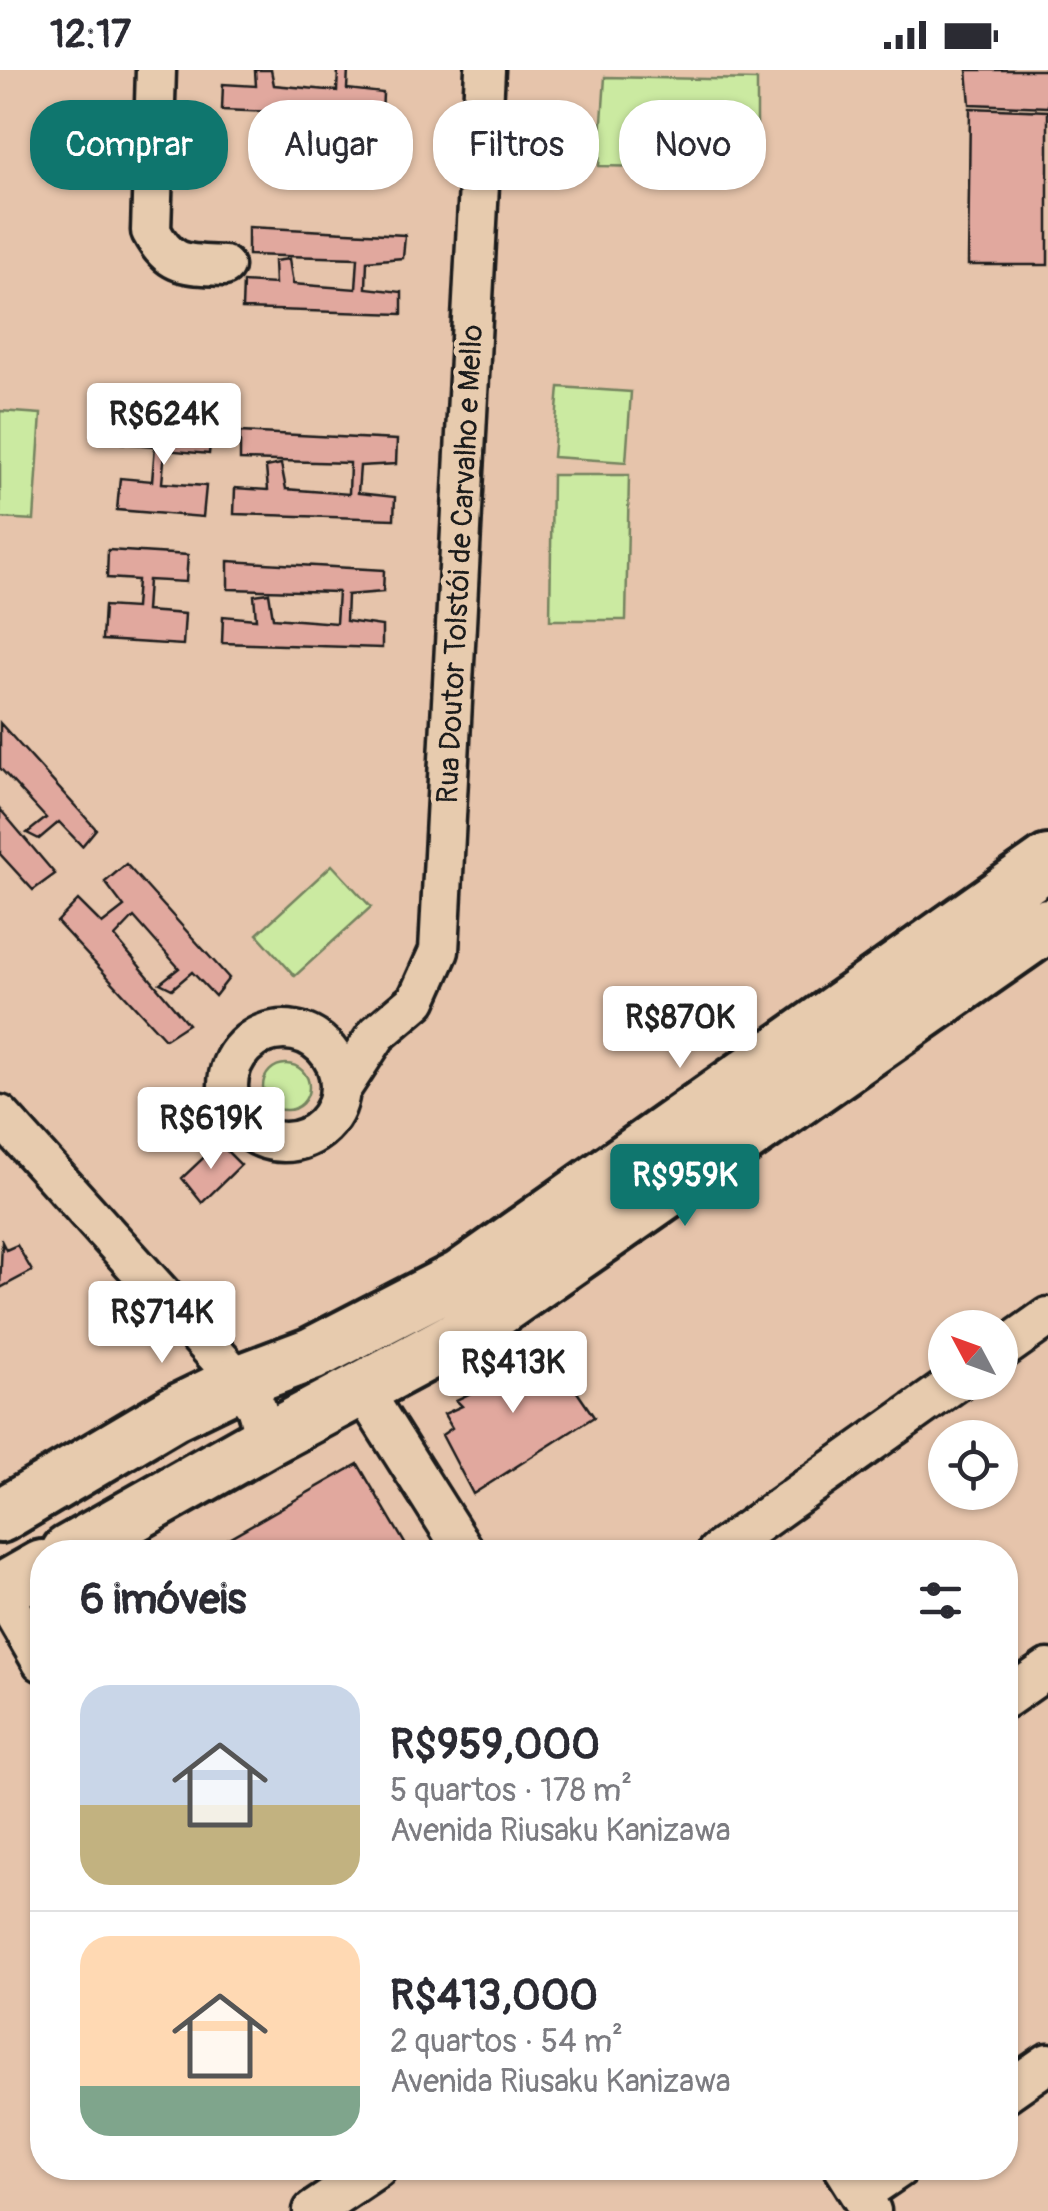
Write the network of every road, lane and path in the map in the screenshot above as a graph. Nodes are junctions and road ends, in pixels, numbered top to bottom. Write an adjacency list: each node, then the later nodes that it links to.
1 (156, 70): 3 (street)
2 (485, 70): 6 (street, Rua Doutor Tolstói de Carvalho e Mello)
3 (224, 266)
4 (1048, 862): 12 (street)
5 (1048, 925): 14 (street)
6 (376, 1034): 7 (street, Rua Doutor Tolstói de Carvalho e Mello); 8 (street, Rua Doutor Tolstói de Carvalho e Mello)
7 (318, 1040): 8 (street); 8 (street, Rua Doutor Tolstói de Carvalho e Mello)
8 (341, 1089)
9 (2, 1119): 11 (street)
10 (1048, 1317): 13 (street)
11 (196, 1331): 15 (street); 17 (street)
12 (356, 1332): 14 (street); 15 (street)
13 (1018, 1338)
14 (380, 1379): 18 (street); 21 (street)
15 (238, 1382): 17 (street); 18 (street)
16 (931, 1400): 22 (street)
17 (174, 1413): 19 (street)
18 (266, 1440): 20 (street)
19 (0, 1516)
20 (89, 1540)
21 (457, 1540)
22 (734, 1540)
23 (30, 1574): 24 (street)
24 (0, 1591): 25 (street)
25 (30, 1642)
26 (1048, 1668): 27 (street)
27 (1018, 1690)
28 (1048, 2063): 29 (street)
29 (1018, 2084)
30 (352, 2180): 31 (street)
31 (313, 2211)

